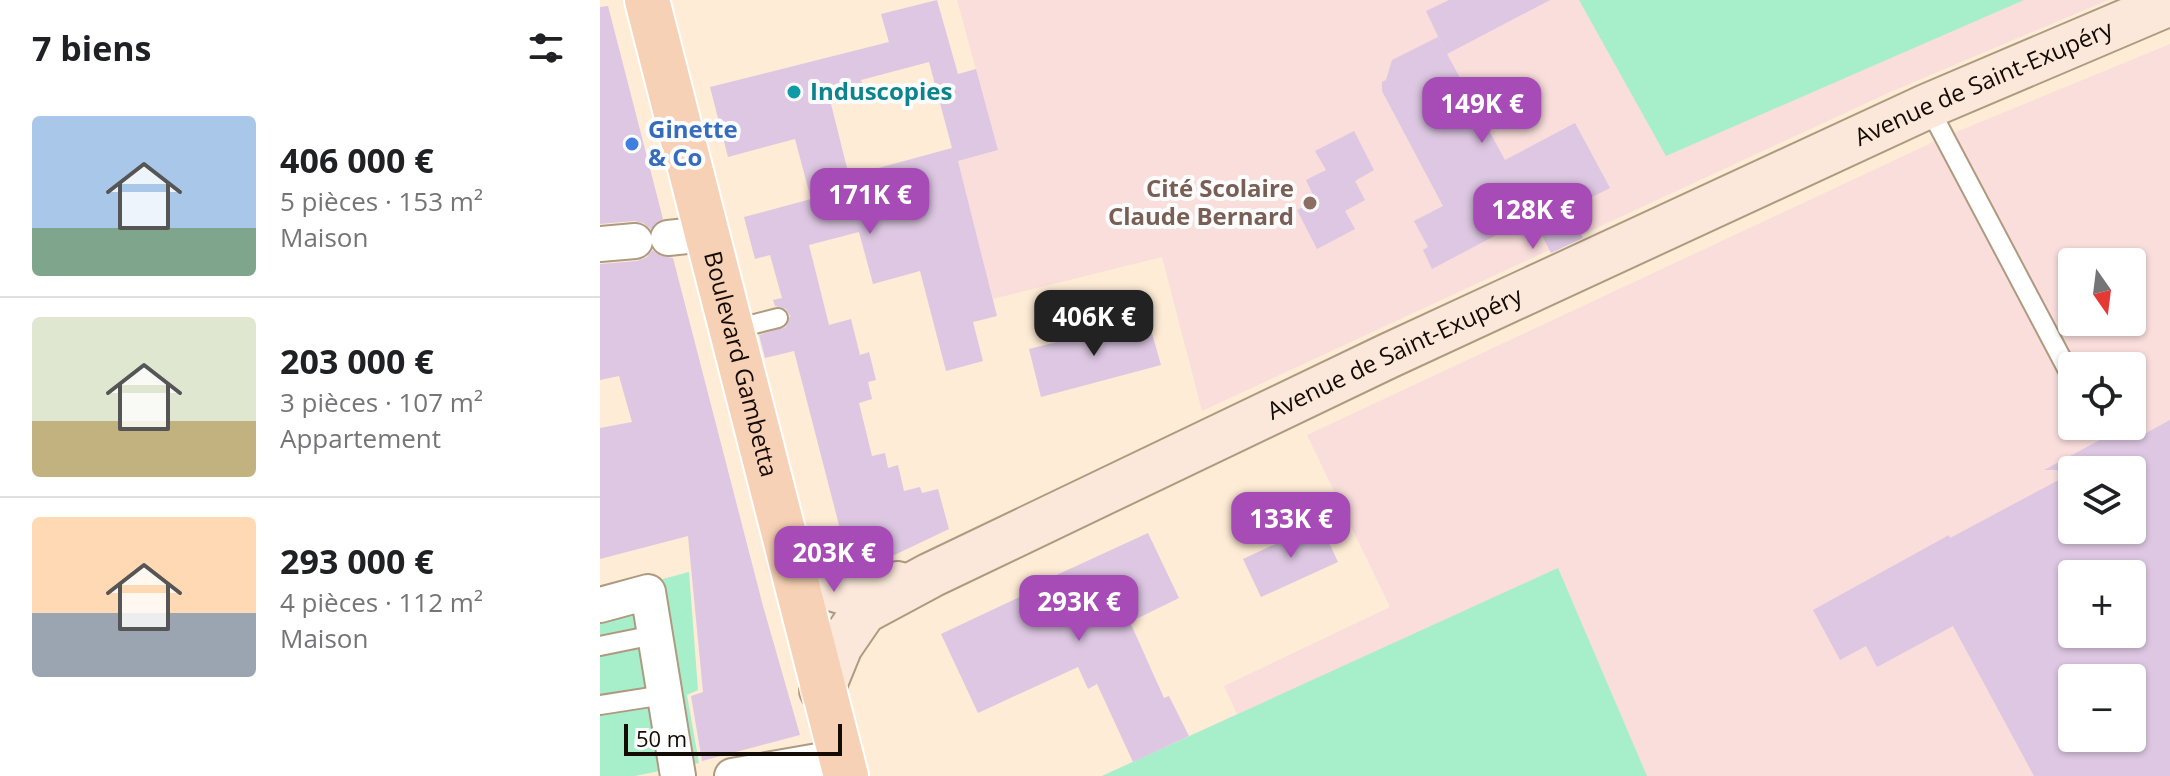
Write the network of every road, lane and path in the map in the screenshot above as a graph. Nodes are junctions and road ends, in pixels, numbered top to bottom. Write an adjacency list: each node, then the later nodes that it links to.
1 (647, 0): 4 (main road, Boulevard Gambetta)
2 (2170, 3): 3 (street, Avenue de Saint-Exupéry)
3 (1928, 106): 8 (lane); 10 (street, Avenue de Saint-Exupéry)
4 (670, 238): 5 (street); 7 (main road, Boulevard Gambetta)
5 (600, 244)
6 (778, 318): 7 (lane)
7 (731, 330): 9 (main road, Boulevard Gambetta)
8 (2058, 352)
9 (794, 572): 10 (street, Avenue de Saint-Exupéry); 14 (main road, Boulevard Gambetta)
10 (931, 575): 14 (street, Avenue de Saint-Exupéry)
11 (600, 605): 12 (street)
12 (654, 635): 13 (lane); 15 (street)
13 (600, 646)
14 (822, 690): 17 (main road, Boulevard Gambetta)
15 (664, 695): 16 (lane); 18 (street)
16 (600, 705)
17 (844, 766): 19 (street)
18 (678, 776)
19 (732, 776)

